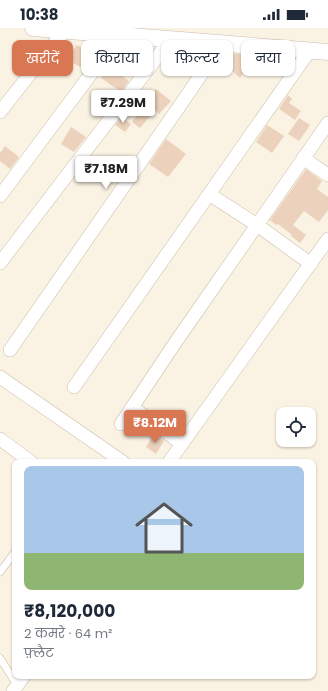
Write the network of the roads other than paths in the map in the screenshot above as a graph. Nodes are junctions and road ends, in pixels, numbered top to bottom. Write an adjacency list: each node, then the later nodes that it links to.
1 (33, 28): 2 (street)
2 (55, 29): 3 (street); 10 (street)
3 (120, 35): 4 (street); 15 (street)
4 (170, 39): 5 (street); 18 (street)
5 (180, 40)
6 (233, 45): 7 (street)
7 (310, 50): 8 (street); 14 (street)
8 (328, 52)
9 (200, 76): 20 (street)
10 (0, 112)
11 (328, 123): 12 (street)
12 (303, 158): 13 (street); 16 (street)
13 (328, 175)
14 (210, 194): 16 (street); 22 (street)
15 (0, 196)
16 (257, 225): 19 (street); 23 (street)
17 (328, 239): 19 (street)
18 (2, 256)
19 (311, 264): 26 (street)
20 (10, 350)
21 (0, 377): 28 (street)
22 (74, 387)
23 (132, 408): 24 (street); 26 (street)
24 (121, 424)
25 (0, 440): 27 (street)
26 (182, 444): 29 (street)
27 (27, 459)
28 (119, 459)
29 (171, 459)
30 (12, 556): 31 (lane)
31 (0, 572)
32 (0, 658): 33 (lane)
33 (12, 675)

